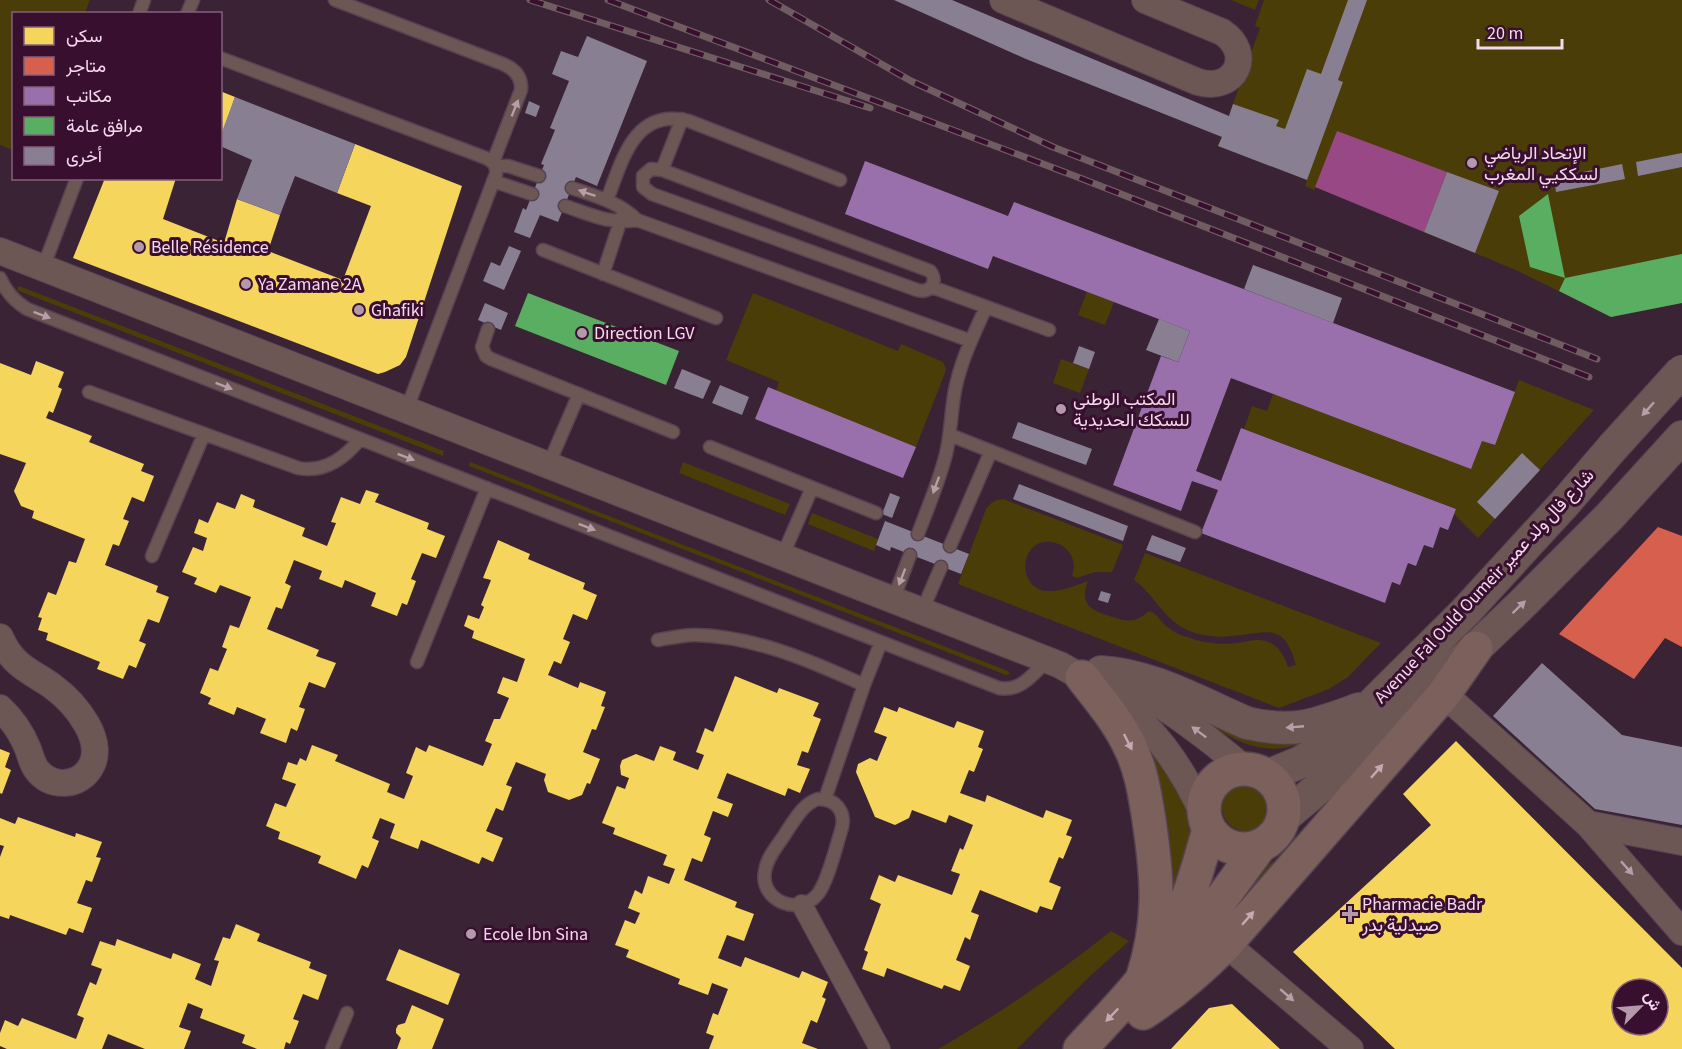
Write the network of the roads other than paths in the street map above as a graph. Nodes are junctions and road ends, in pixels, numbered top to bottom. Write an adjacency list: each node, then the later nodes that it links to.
1 (335, 0): 6 (lane, one-way to 1)
2 (1145, 0): 3 (street)
3 (1013, 2)
4 (222, 59): 6 (lane)
5 (682, 119): 7 (lane); 10 (lane); 14 (lane)
6 (494, 164): 8 (lane); 11 (lane)
7 (662, 170): 24 (lane); 24 (lane)
8 (539, 176)
9 (75, 180): 21 (lane)
10 (840, 180)
11 (493, 181): 13 (lane); 33 (lane)
12 (572, 188): 14 (lane, one-way to 12)
13 (532, 194)
14 (607, 200): 16 (lane)
15 (565, 206): 18 (lane)
16 (624, 209): 17 (lane); 18 (lane)
17 (637, 220): 18 (lane); 29 (lane)
18 (620, 222): 22 (lane)
19 (543, 250): 22 (lane)
20 (0, 251): 21 (street)
21 (43, 268): 33 (street)
22 (603, 274): 26 (lane)
23 (0, 278): 38 (lane, one-way to 38)
24 (932, 287): 25 (lane)
25 (986, 307): 28 (lane); 29 (lane)
26 (716, 318)
27 (488, 328): 32 (lane)
28 (1049, 330)
29 (971, 341): 36 (lane)
30 (1682, 371): 62 (street, Avenue Fal Ould Oumeir شارع فال ولد عمير, one-way to 62, bridge)
31 (88, 392): 35 (lane)
32 (579, 394): 34 (lane); 41 (lane)
33 (406, 411): 41 (street)
34 (673, 432)
35 (204, 434): 38 (lane); 49 (lane)
36 (950, 435): 40 (lane); 46 (lane, one-way to 46)
37 (1682, 437): 56 (street, Avenue Fal Ould Oumeir شارع فال ولد عمير, one-way to 37)
38 (360, 439): 42 (lane, one-way to 42)
39 (710, 447): 43 (lane)
40 (991, 451): 45 (lane); 47 (lane)
41 (548, 466): 50 (street)
42 (487, 488): 55 (lane, one-way to 55); 58 (lane)
43 (812, 488): 44 (lane); 50 (lane)
44 (876, 513)
45 (1195, 532)
46 (918, 534)
47 (950, 546)
48 (910, 555): 52 (lane, one-way to 52)
49 (152, 556)
50 (782, 557): 52 (street)
51 (942, 567): 53 (lane)
52 (893, 600): 53 (street)
53 (922, 611): 59 (street)
54 (658, 640): 60 (lane)
55 (881, 642): 59 (lane); 60 (lane)
56 (1476, 648): 61 (main road); 66 (street, Avenue Fal Ould Oumeir شارع فال ولد عمير)
57 (3, 649): 63 (street)
58 (417, 662)
59 (1073, 668): 62 (street, one-way to 59); 64 (street, one-way to 59); 67 (street); 74 (main road, one-way to 74)
60 (864, 685): 65 (lane)
61 (1444, 694): 68 (street); 73 (main road, one-way to 61)
62 (1371, 705): 64 (street, Avenue Fal Ould Oumeir شارع فال ولد عمير)
63 (0, 708)
64 (1256, 772): 66 (main road); 67 (main road)
65 (825, 799): 71 (lane); 71 (lane)
66 (1284, 818): 70 (main road)
67 (1206, 823): 70 (main road); 74 (main road)
68 (1588, 824): 69 (street); 72 (street, one-way to 72)
69 (1682, 842)
70 (1260, 846): 76 (main road)
71 (802, 905): 78 (street)
72 (1682, 932)
73 (1226, 944): 76 (main road); 81 (street, one-way to 81)
74 (1142, 980): 79 (main road, one-way to 79)
75 (347, 1013): 77 (lane)
76 (1143, 1013): 80 (main road)
77 (336, 1045)
78 (880, 1049)
79 (1080, 1049)
80 (1111, 1049)
81 (1350, 1049)

